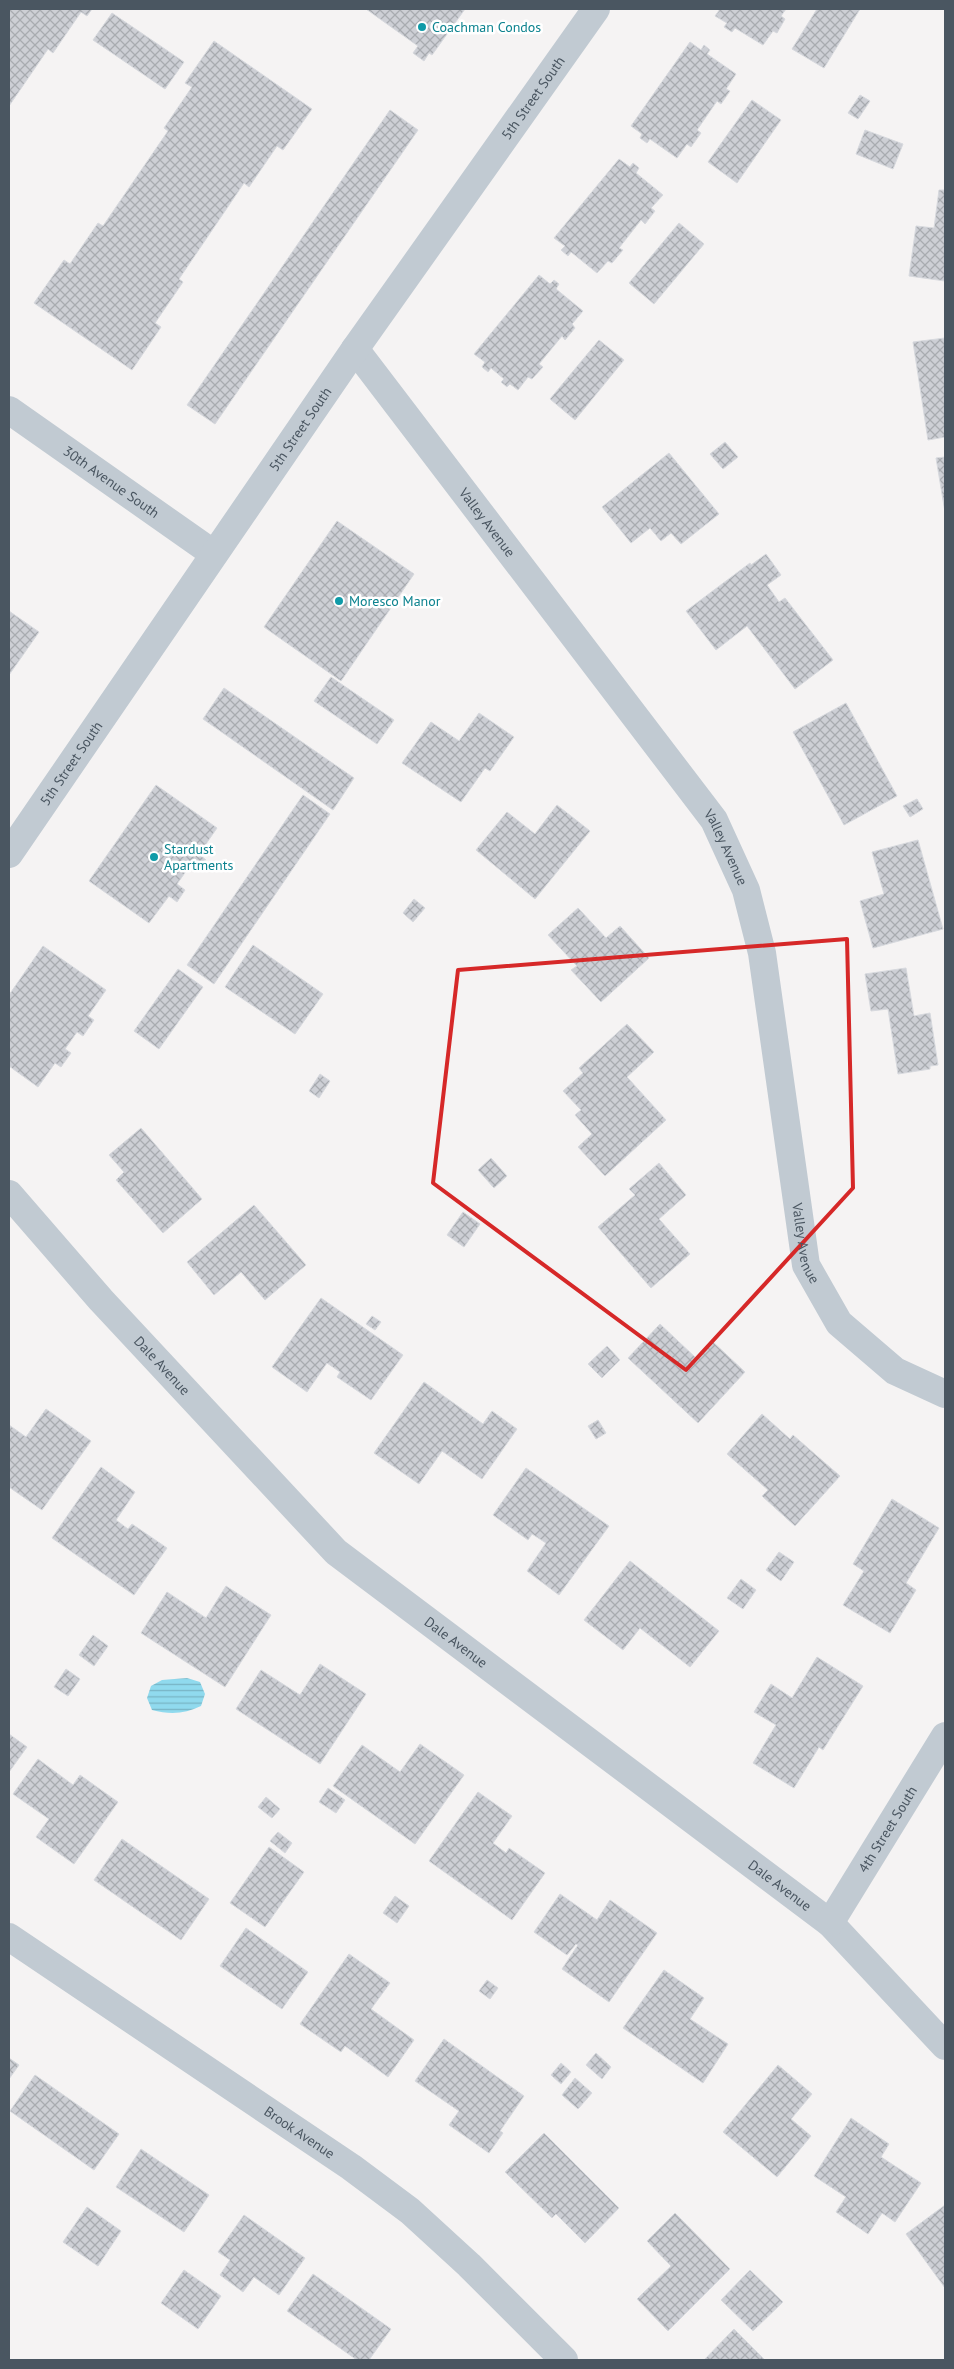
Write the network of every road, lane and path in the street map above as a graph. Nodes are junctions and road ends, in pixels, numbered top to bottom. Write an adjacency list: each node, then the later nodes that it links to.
1 (596, 9): 2 (street, 5th Street South)
2 (355, 350): 4 (street, 5th Street South); 7 (street, Valley Avenue)
3 (9, 410): 4 (street, 30th Avenue South)
4 (214, 554): 5 (street, 5th Street South)
5 (9, 854)
6 (9, 1194): 9 (street, Dale Avenue)
7 (945, 1394)
8 (945, 1736): 9 (street, 4th Street South)
9 (830, 1924): 11 (street, Dale Avenue)
10 (9, 1937): 12 (street, Brook Avenue)
11 (945, 2046)
12 (564, 2360)

